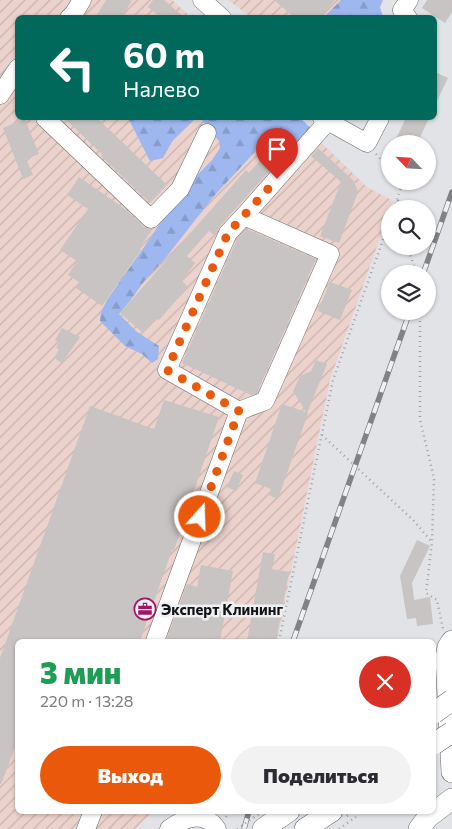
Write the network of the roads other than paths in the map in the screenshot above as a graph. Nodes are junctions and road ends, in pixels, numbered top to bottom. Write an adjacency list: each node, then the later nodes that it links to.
1 (82, 0): 4 (street)
2 (202, 0): 5 (street)
3 (409, 0): 6 (street)
4 (72, 15)
5 (219, 15)
6 (406, 15)
7 (47, 120): 11 (street)
8 (324, 120): 12 (street)
9 (327, 120): 10 (street)
10 (379, 120)
11 (207, 133)
12 (244, 216): 13 (street); 13 (street)
13 (239, 411): 15 (street)
14 (448, 635): 20 (main road)
15 (156, 639)
16 (452, 700): 17 (main road, bridge)
17 (436, 712)
18 (452, 732): 19 (main road, bridge)
19 (436, 743)
20 (452, 772)
21 (450, 804): 22 (main road)
22 (436, 812)
23 (92, 814): 29 (street)
24 (195, 814): 28 (street); 30 (street)
25 (285, 814): 31 (main road)
26 (328, 814): 32 (main road)
27 (433, 814): 33 (main road)
28 (221, 823)
29 (86, 829)
30 (169, 829)
31 (263, 829)
32 (305, 829)
33 (419, 829)

